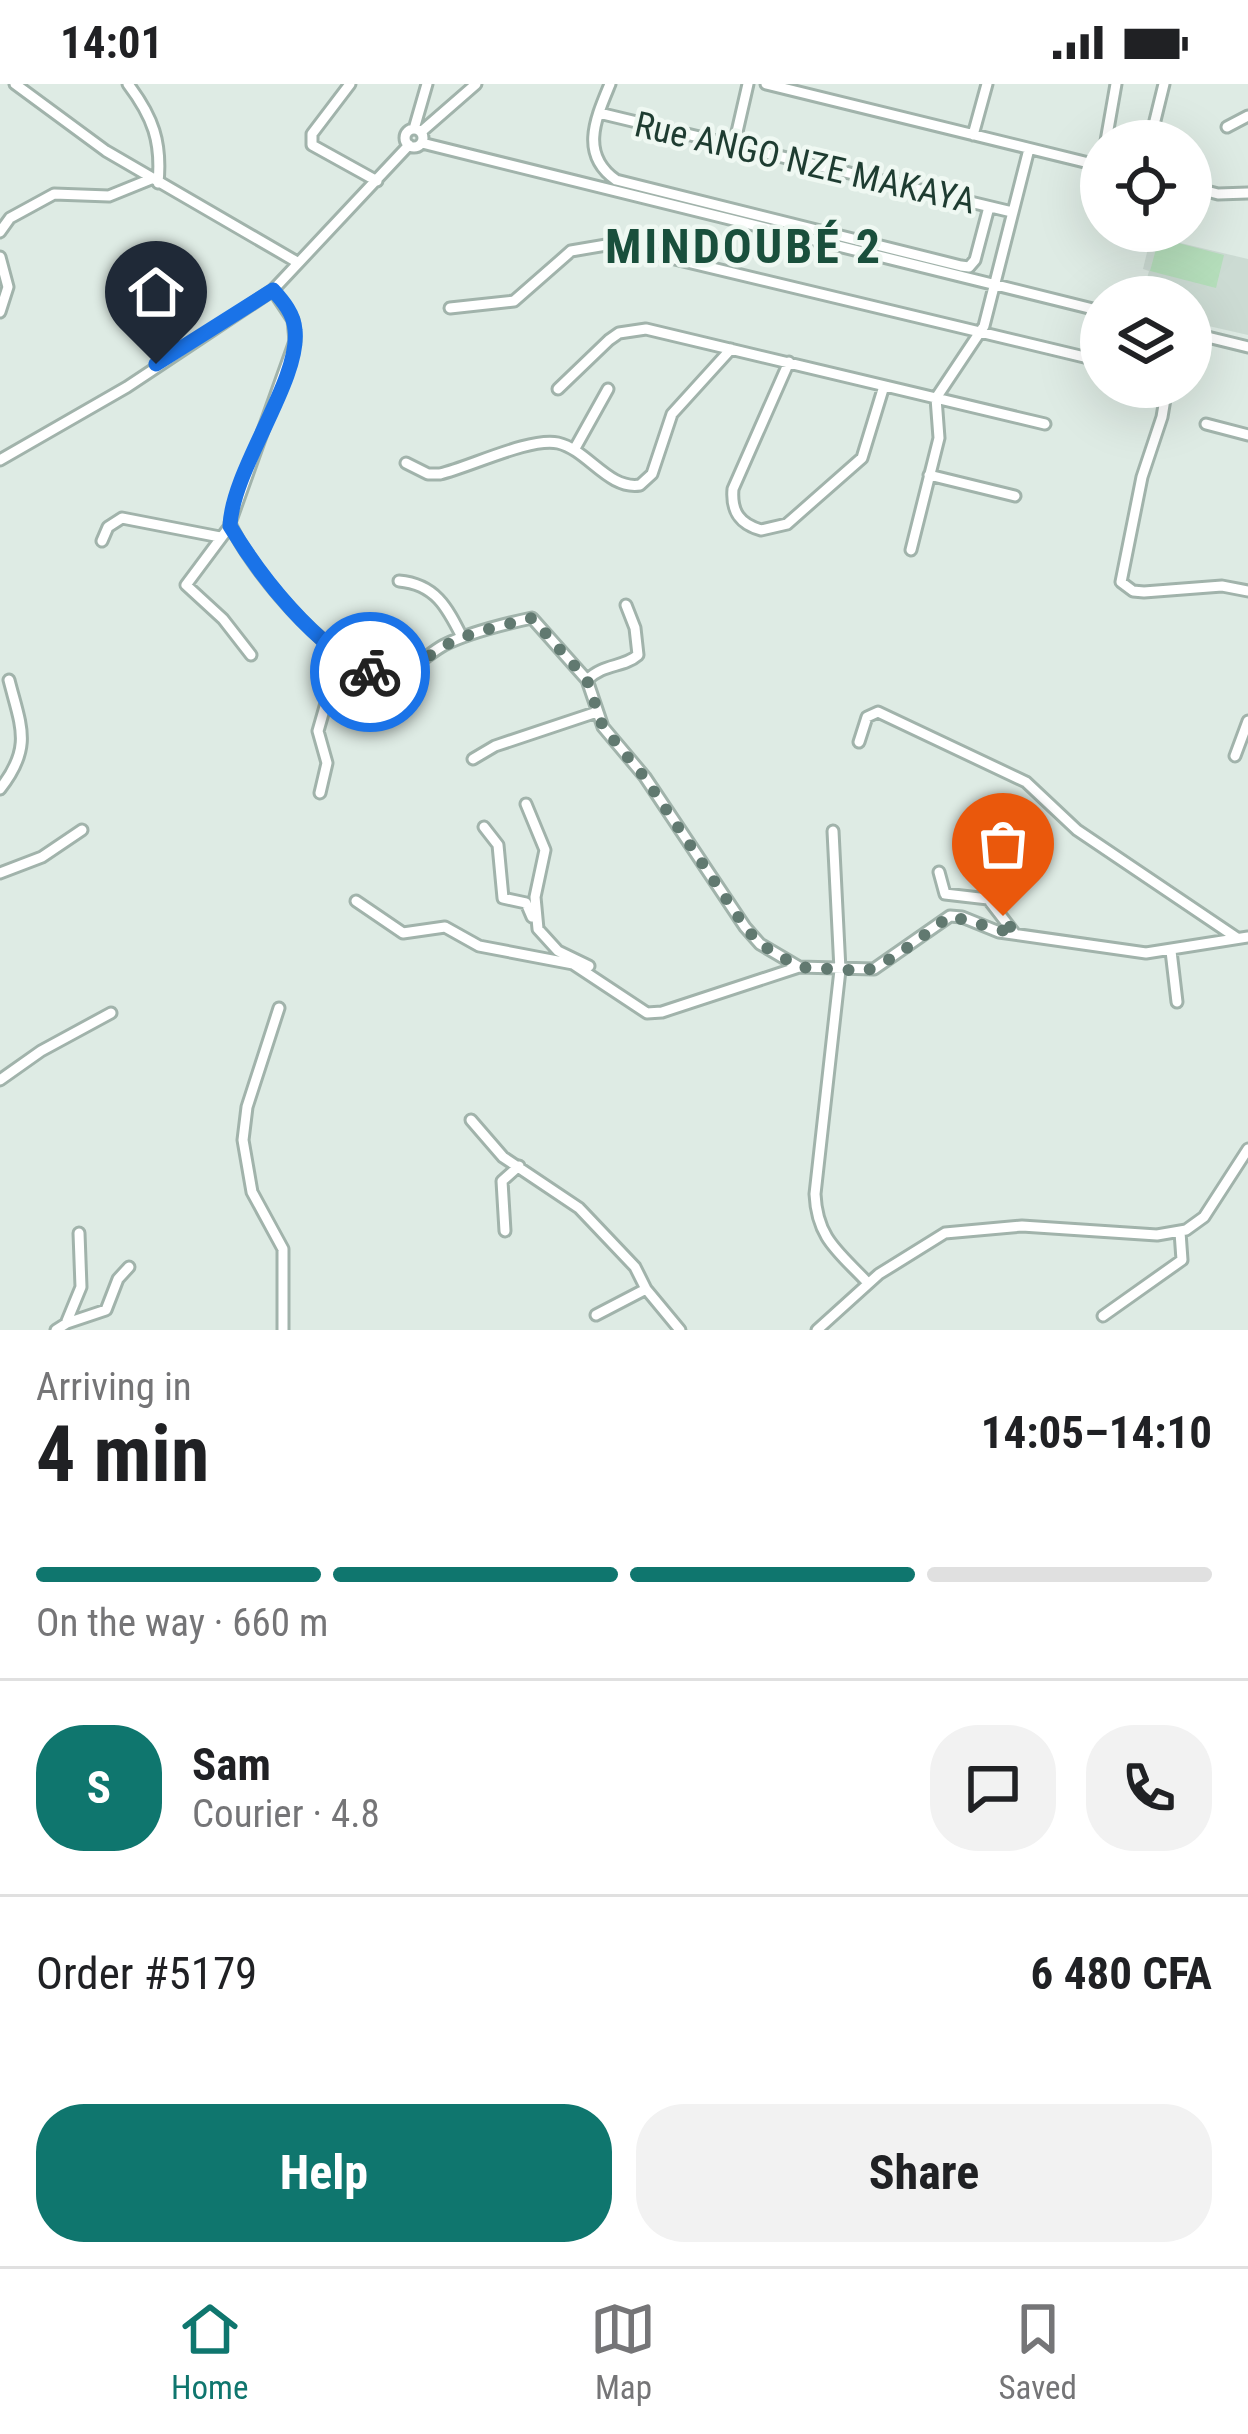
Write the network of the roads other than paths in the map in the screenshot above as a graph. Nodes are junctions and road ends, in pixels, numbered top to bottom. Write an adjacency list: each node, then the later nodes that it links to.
1 (15, 84): 22 (street)
2 (128, 84): 22 (street)
3 (350, 84): 23 (street)
4 (427, 84): 18 (street)
5 (476, 84): 18 (street)
6 (610, 84): 12 (street)
7 (748, 84): 19 (street)
8 (766, 84): 17 (street)
9 (987, 84): 17 (street)
10 (1116, 84): 14 (street)
11 (1164, 84): 15 (street)
12 (598, 113): 19 (street, Rue ANGO NZE MAKAYA); 26 (street)
13 (1248, 116): 16 (street)
14 (1110, 120)
15 (1155, 120)
16 (1227, 127)
17 (973, 134): 20 (street)
18 (422, 138): 23 (street); 31 (street)
19 (734, 145): 26 (street, Rue ANGO NZE MAKAYA)
20 (1028, 149): 21 (street); 27 (street)
21 (1080, 161)
22 (154, 181): 28 (street); 30 (street)
23 (377, 181): 30 (street)
24 (1212, 192): 25 (street)
25 (1248, 193)
26 (989, 207): 27 (street, Rue ANGO NZE MAKAYA)
27 (1012, 212): 31 (street)
28 (0, 232)
29 (0, 257): 35 (street)
30 (297, 262): 32 (street)
31 (993, 285): 33 (street); 36 (street)
32 (273, 290): 51 (street); 55 (street)
33 (1080, 306)
34 (450, 308): 36 (street)
35 (0, 312)
36 (981, 333): 40 (street); 45 (street)
37 (1212, 338): 38 (street)
38 (1248, 346)
39 (731, 349): 41 (street); 43 (street); 50 (street)
40 (1080, 356)
41 (789, 362): 42 (street); 42 (street)
42 (884, 386): 45 (street)
43 (558, 389)
44 (608, 389): 50 (street)
45 (936, 398): 47 (street); 53 (street)
46 (1164, 408): 60 (street)
47 (1045, 424)
48 (1206, 424): 49 (street)
49 (1248, 435)
50 (574, 450): 52 (street)
51 (0, 460)
52 (406, 463)
53 (929, 475): 54 (street); 58 (street)
54 (1015, 496)
55 (230, 526): 56 (street); 63 (street)
56 (220, 537): 57 (street); 64 (street)
57 (102, 542)
58 (911, 550)
59 (399, 580): 62 (street)
60 (1248, 592)
61 (626, 605): 66 (street)
62 (462, 638): 63 (street); 66 (street)
63 (340, 654): 73 (street)
64 (251, 656)
65 (9, 680): 72 (street)
66 (587, 680): 67 (street)
67 (597, 712): 71 (street); 85 (street)
68 (1248, 721): 70 (street)
69 (859, 742): 83 (street)
70 (1235, 756)
71 (473, 759)
72 (0, 790)
73 (320, 793)
74 (526, 804): 81 (street)
75 (484, 827): 81 (street)
76 (82, 830): 79 (street)
77 (833, 830): 86 (street)
78 (939, 872): 82 (street)
79 (0, 873)
80 (356, 901): 87 (street)
81 (535, 920): 87 (street)
82 (1015, 934): 84 (street); 86 (street)
83 (1243, 938): 84 (street)
84 (1172, 951): 88 (street)
85 (799, 967): 86 (street); 87 (street)
86 (840, 970): 99 (street)
87 (596, 976)
88 (1177, 1002)
89 (279, 1008): 105 (street)
90 (111, 1013): 91 (street)
91 (0, 1080)
92 (471, 1120): 94 (street)
93 (1248, 1148): 96 (street)
94 (519, 1166): 95 (street); 100 (street)
95 (506, 1231)
96 (1180, 1232): 99 (street); 102 (street)
97 (79, 1233): 103 (street)
98 (129, 1267): 103 (street)
99 (868, 1283): 107 (street)
100 (646, 1288): 101 (street); 106 (street)
101 (596, 1315)
102 (1103, 1316)
103 (67, 1323): 104 (street)
104 (56, 1330)
105 (283, 1330)
106 (680, 1330)
107 (818, 1330)

